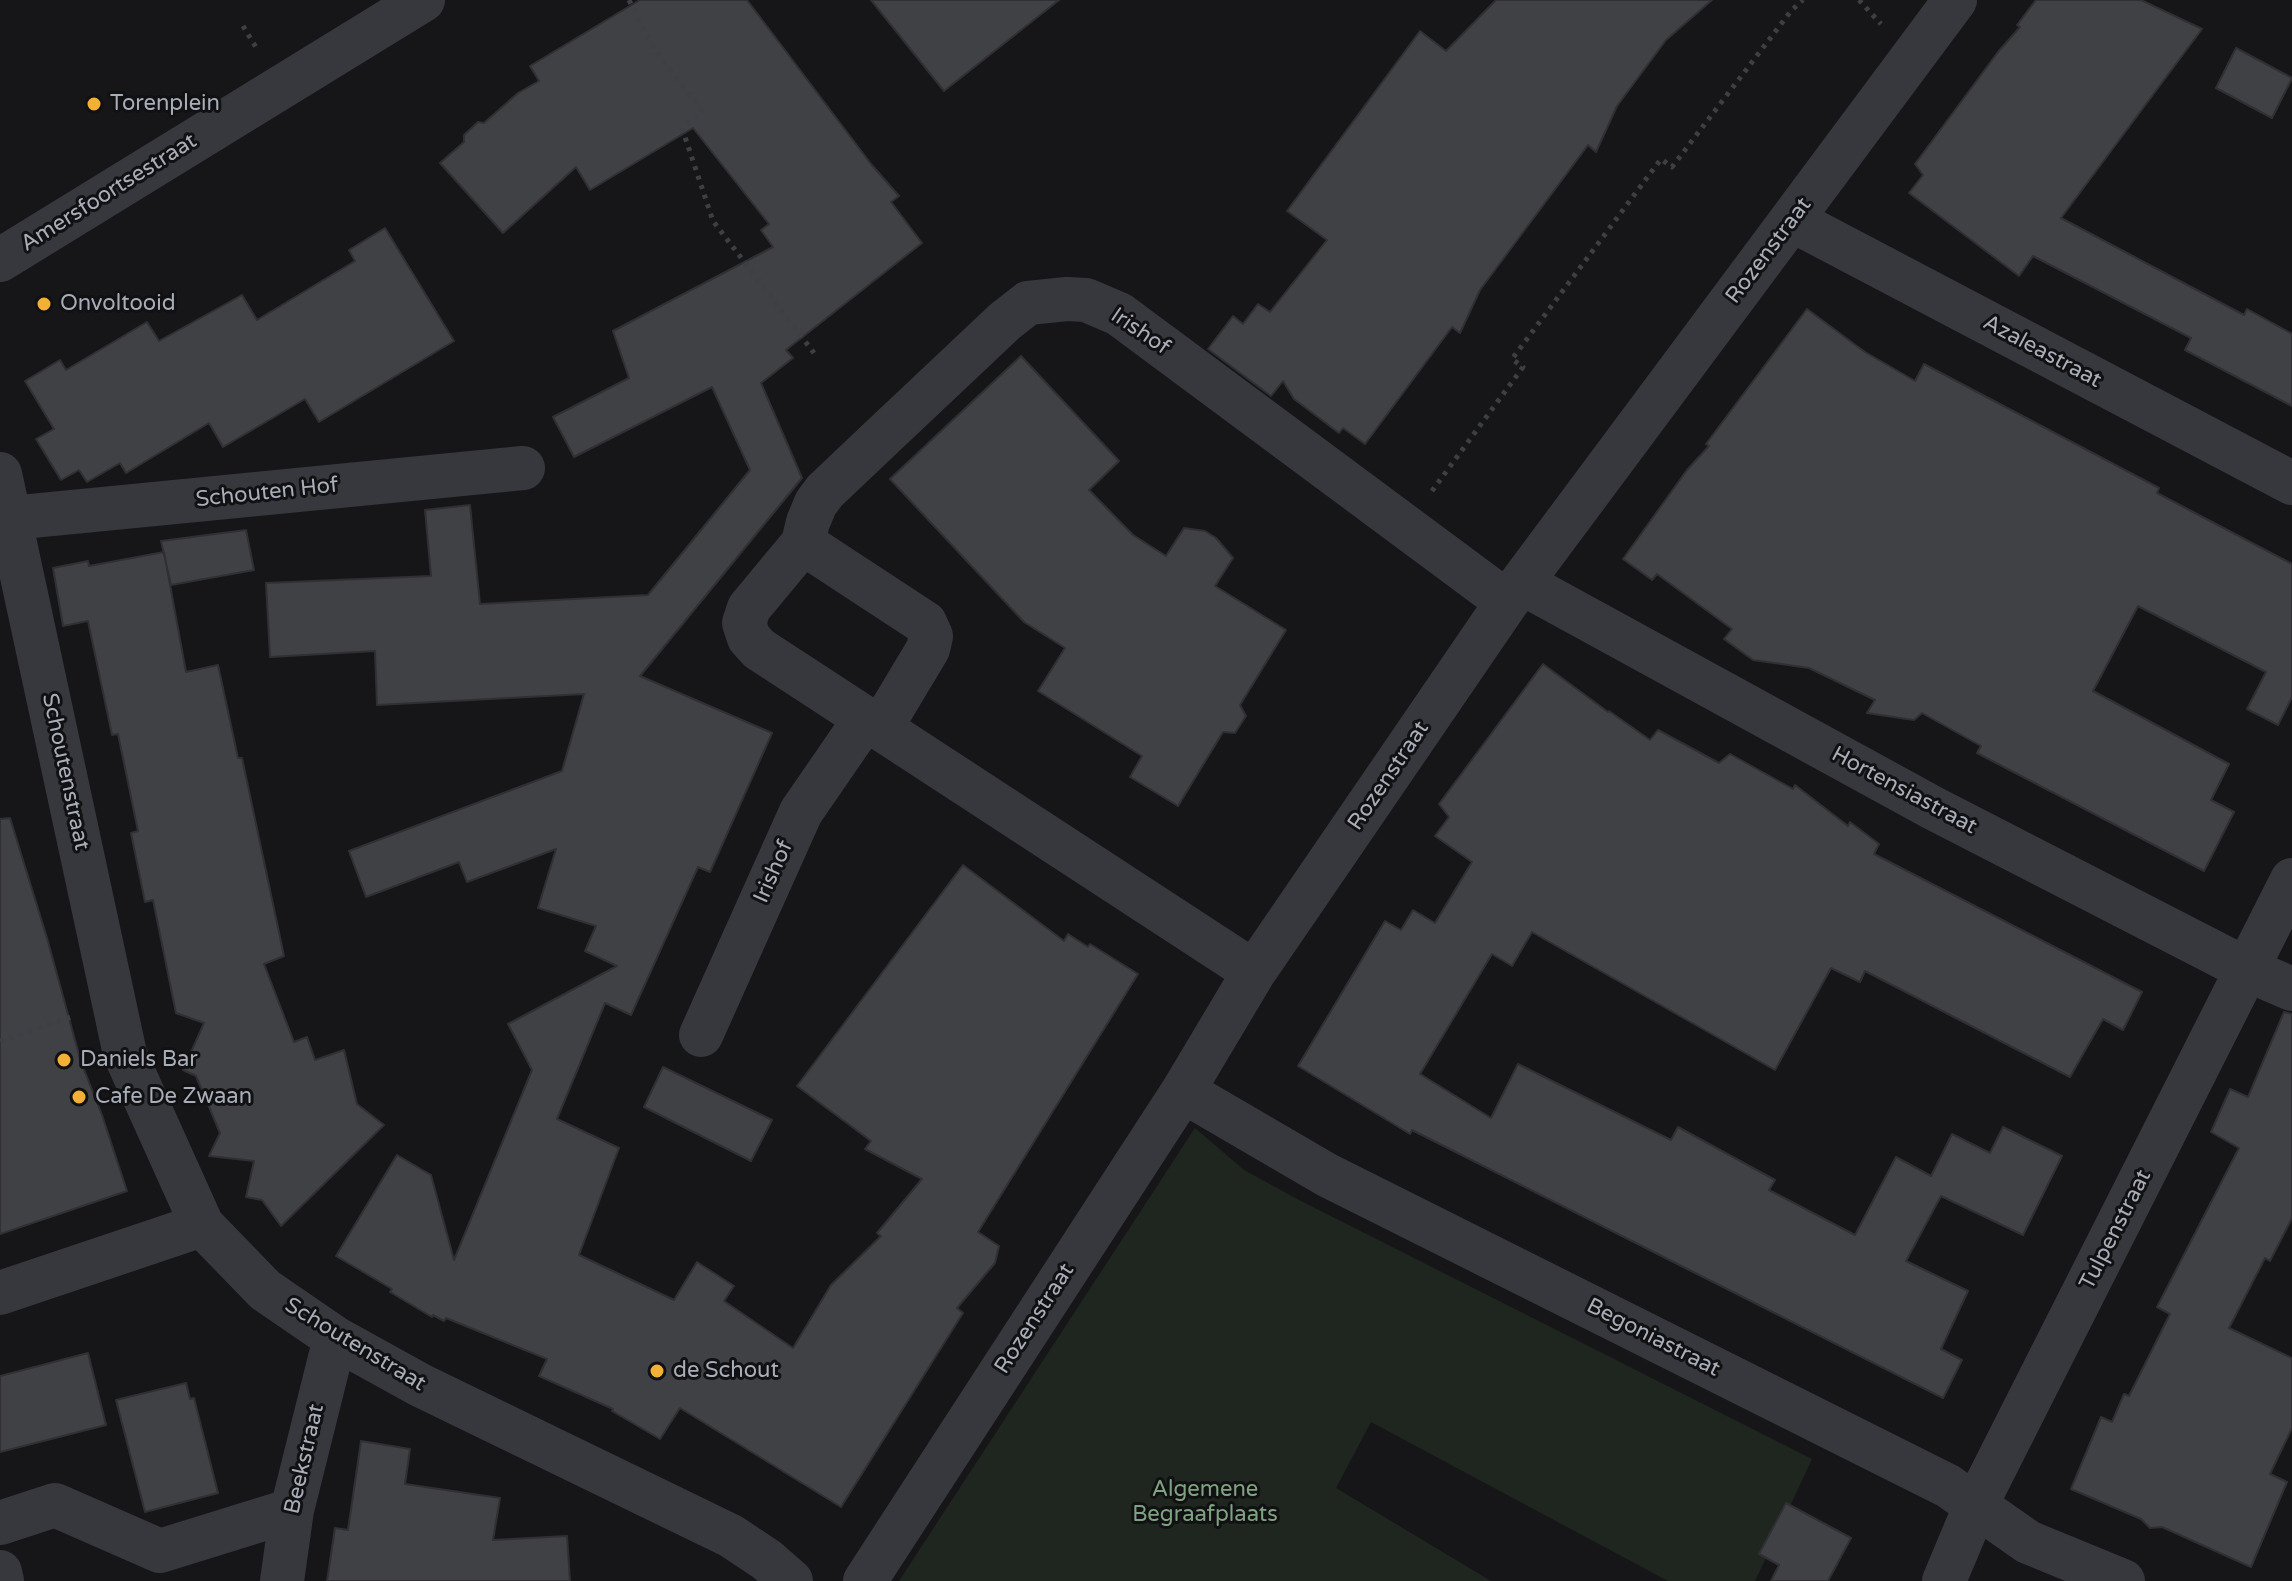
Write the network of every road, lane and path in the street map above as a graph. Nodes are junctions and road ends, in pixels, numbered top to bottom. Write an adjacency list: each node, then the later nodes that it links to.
1 (423, 0): 6 (street, Amersfoortsestraat)
2 (629, 0): 7 (path)
3 (1803, 0): 12 (path)
4 (1955, 0): 5 (street, Rozenstraat)
5 (1792, 220): 10 (street, Azaleastraat); 14 (street, Rozenstraat)
6 (0, 260)
7 (814, 353)
8 (523, 468): 11 (street, Schouten Hof)
9 (0, 474): 11 (street, Schoutenstraat)
10 (2292, 483)
11 (11, 518): 20 (street, Schoutenstraat)
12 (1406, 527): 13 (street, Irishof); 14 (street, Irishof)
13 (803, 543): 15 (street, Irishof); 15 (street, Irishof)
14 (1514, 592): 17 (street, Hortensiastraat); 18 (street, Rozenstraat)
15 (873, 724): 18 (street, Irishof); 21 (street, Irishof)
16 (2292, 880): 17 (street, Tulpenstraat)
17 (2248, 970): 19 (street, Hortensiastraat); 27 (street, Tulpenstraat)
18 (1254, 972): 23 (street, Rozenstraat)
19 (2292, 989)
20 (114, 1003): 22 (path); 24 (street, Schoutenstraat)
21 (701, 1035)
22 (0, 1041)
23 (1183, 1091): 27 (street, Begoniastraat); 34 (street, Rozenstraat)
24 (202, 1225): 25 (street); 26 (street, Schoutenstraat)
25 (0, 1293)
26 (335, 1338): 28 (street, Beekstraat); 33 (street, Schoutenstraat)
27 (1975, 1507): 35 (street, Tulpenstraat); 36 (street, Begoniastraat)
28 (292, 1510): 29 (street); 32 (street, Beekstraat)
29 (0, 1523)
30 (0, 1572): 31 (street)
31 (2, 1581)
32 (282, 1581)
33 (791, 1581)
34 (865, 1581)
35 (1944, 1581)
36 (2123, 1581)

